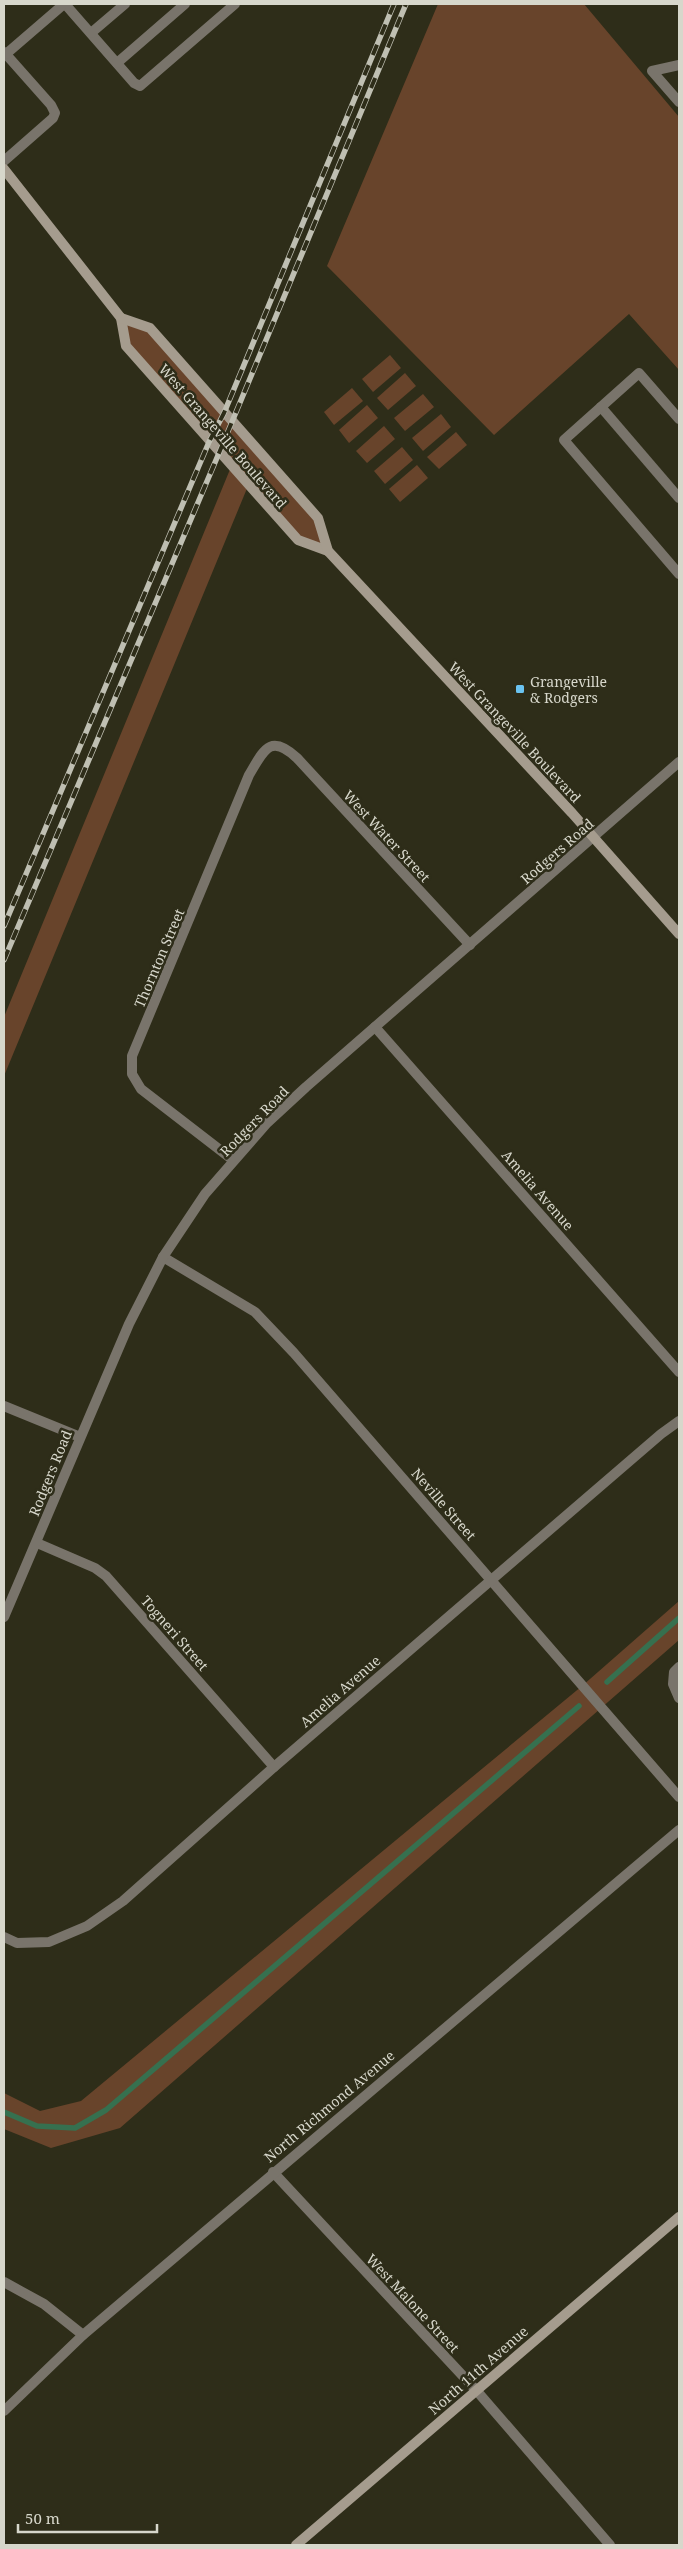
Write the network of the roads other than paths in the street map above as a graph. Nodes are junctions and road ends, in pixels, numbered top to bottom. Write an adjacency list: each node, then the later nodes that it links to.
1 (65, 4): 5 (street); 6 (street)
2 (125, 4): 5 (street)
3 (185, 4): 7 (street)
4 (235, 4): 7 (street)
5 (91, 33): 7 (street)
6 (5, 53): 10 (street)
7 (117, 63)
8 (679, 65): 9 (street)
9 (679, 102)
10 (4, 161)
11 (4, 169): 12 (main road, West Grangeville Boulevard)
12 (121, 318): 16 (main road, West Grangeville Boulevard); 16 (main road, West Grangeville Boulevard)
13 (601, 407): 14 (street); 15 (street); 17 (street)
14 (679, 419)
15 (679, 498)
16 (328, 551): 20 (main road, West Grangeville Boulevard)
17 (679, 574)
18 (284, 746): 22 (street, West Water Street); 24 (street, Thornton Street)
19 (679, 762): 20 (street, Rodgers Road)
20 (594, 838): 21 (main road, West Grangeville Boulevard); 22 (street, Rodgers Road)
21 (679, 934)
22 (470, 944): 23 (street, Rodgers Road)
23 (375, 1027): 24 (street, Rodgers Road); 26 (street, Amelia Avenue)
24 (233, 1160): 25 (street, Rodgers Road)
25 (163, 1257): 29 (street, Rodgers Road); 31 (street, Neville Street)
26 (679, 1372)
27 (4, 1406): 29 (street)
28 (679, 1421): 31 (street, Amelia Avenue)
29 (80, 1437): 30 (street, Rodgers Road)
30 (37, 1544): 32 (street, Rodgers Road); 35 (street, Togneri Street)
31 (491, 1580): 35 (street, Amelia Avenue); 36 (street, Neville Street)
32 (4, 1617)
33 (679, 1667): 34 (street)
34 (679, 1698)
35 (274, 1767): 38 (street, Amelia Avenue)
36 (679, 1797)
37 (679, 1830): 39 (street, North Richmond Avenue)
38 (4, 1937)
39 (273, 2172): 42 (street, North Richmond Avenue); 43 (street, West Malone Street)
40 (679, 2217): 43 (main road, North 11th Avenue)
41 (4, 2282): 42 (street)
42 (83, 2335): 44 (street, North Richmond Avenue)
43 (476, 2390): 45 (main road, North 11th Avenue); 46 (street, West Malone Street)
44 (4, 2412)
45 (296, 2545)
46 (610, 2545)

